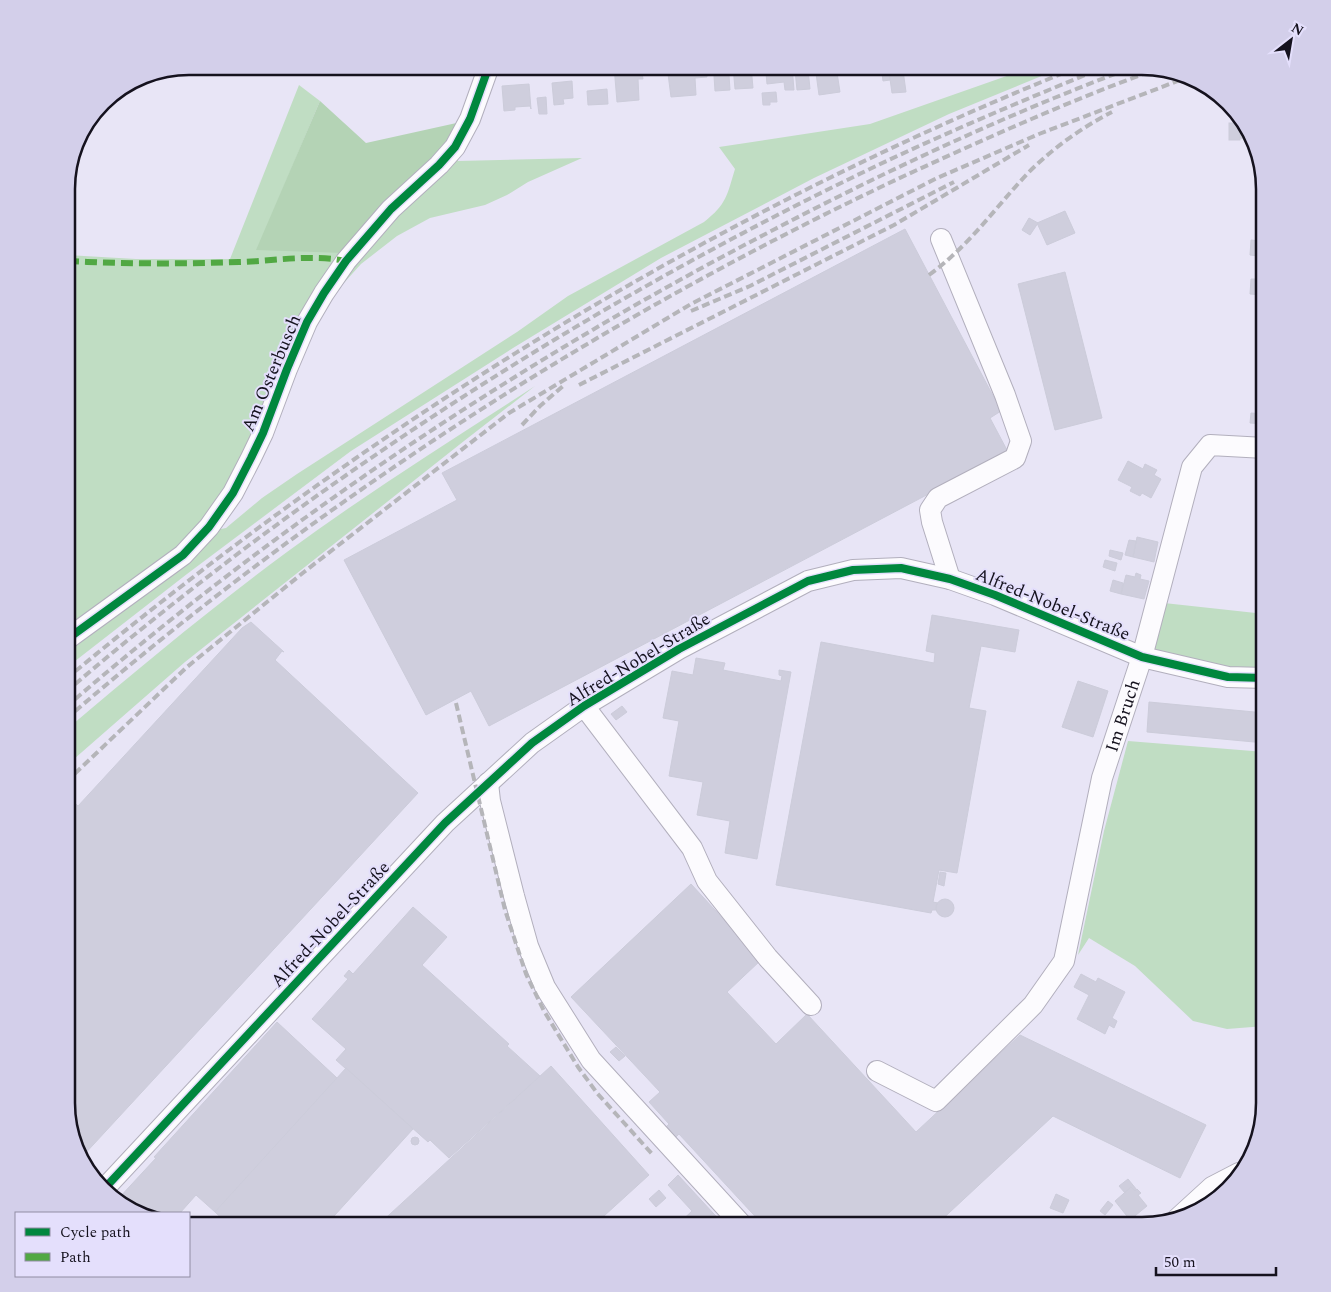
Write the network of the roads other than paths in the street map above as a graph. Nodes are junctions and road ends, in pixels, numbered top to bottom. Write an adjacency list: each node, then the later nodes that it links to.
1 (486, 75): 5 (street, Am Osterbusch)
2 (941, 239): 4 (street)
3 (1256, 447): 6 (street, Im Bruch)
4 (950, 579): 6 (street, Alfred-Nobel-Straße); 8 (street, Alfred-Nobel-Straße)
5 (75, 633)
6 (1142, 657): 7 (street, Alfred-Nobel-Straße); 11 (street, Im Bruch)
7 (1256, 678)
8 (584, 706): 9 (street, Alfred-Nobel-Straße); 10 (street)
9 (488, 783): 13 (street, Alfred-Nobel-Straße); 15 (street)
10 (811, 1005)
11 (877, 1071)
12 (1226, 1180): 14 (street)
13 (109, 1184)
14 (1192, 1205)
15 (735, 1217)

